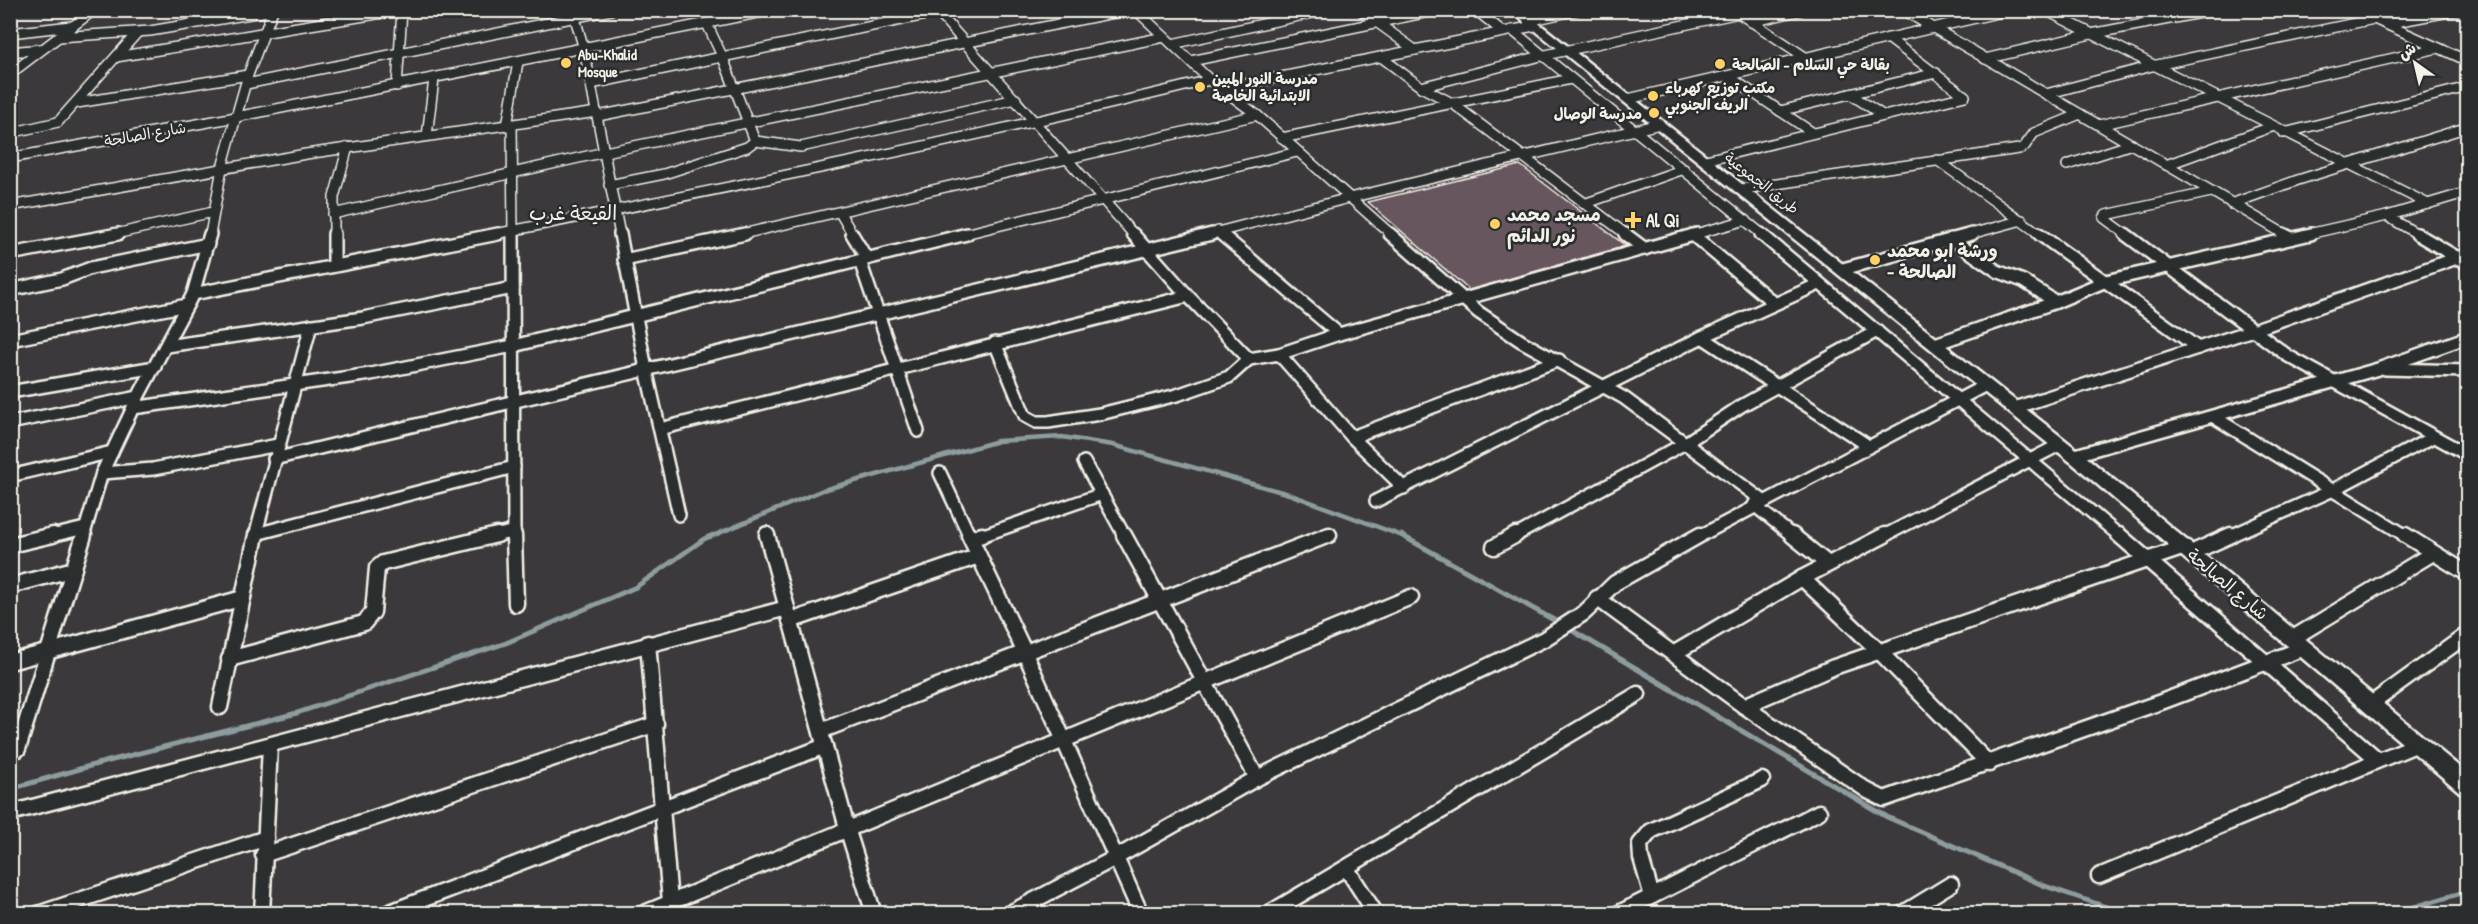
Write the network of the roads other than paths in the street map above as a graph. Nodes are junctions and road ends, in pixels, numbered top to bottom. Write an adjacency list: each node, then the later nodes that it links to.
1 (94, 10): 31 (street)
2 (402, 10): 36 (street); 50 (street)
3 (611, 10): 24 (street)
4 (773, 10): 28 (street, شارع الصالحة)
5 (950, 10): 22 (street)
6 (1129, 10): 41 (street)
7 (1137, 10): 40 (street)
8 (1326, 10): 40 (street)
9 (1360, 10): 27 (street)
10 (1438, 10): 27 (street)
11 (1476, 10): 33 (street)
12 (1515, 10): 29 (main road, طريق الجموعية)
13 (1578, 10): 29 (street)
14 (1802, 10): 26 (street)
15 (1902, 10): 32 (street)
16 (2010, 10): 32 (street)
17 (2045, 10): 37 (street)
18 (2216, 10): 37 (street)
19 (2354, 10): 25 (street)
20 (2459, 10): 30 (street)
21 (273, 11): 35 (street); 36 (street)
22 (937, 12): 41 (street); 55 (street)
23 (1736, 12): 26 (street); 47 (street)
24 (575, 18): 44 (street); 50 (street)
25 (2374, 19): 30 (street); 60 (street)
26 (1751, 22): 54 (street)
27 (1377, 23): 45 (street); 57 (street)
28 (707, 24): 44 (street, شارع الصالحة); 55 (street)
29 (1531, 24): 33 (street); 47 (main road, طريق الجموعية)
30 (2385, 24): 42 (street)
31 (73, 26): 34 (street); 38 (street)
32 (1932, 28): 39 (street); 56 (street)
33 (1508, 31): 45 (street); 51 (street)
34 (10, 33)
35 (137, 33): 38 (street); 52 (street)
36 (264, 33): 52 (street); 67 (street)
37 (2091, 34): 56 (street); 60 (street)
38 (58, 37): 43 (street)
39 (1888, 38): 54 (street); 62 (street)
40 (1168, 40): 57 (street); 61 (street)
41 (966, 44): 61 (street); 73 (street)
42 (2439, 48): 49 (street); 77 (street)
43 (43, 49): 48 (street); 63 (street)
44 (584, 50): 59 (street, شارع الصالحة); 69 (street)
45 (1415, 50): 53 (street)
46 (2468, 50): 49 (street)
47 (1566, 51): 51 (street); 79 (main road, طريق الجموعية)
48 (10, 52)
49 (2450, 53): 58 (street)
50 (399, 54): 67 (street); 70 (street)
51 (1541, 56): 66 (street); 71 (street)
52 (116, 57): 80 (street)
53 (1381, 57): 71 (street); 74 (street)
54 (1805, 57): 64 (street)
55 (723, 58): 69 (street); 73 (street)
56 (1985, 59): 76 (street)
57 (1191, 61): 68 (street)
58 (2468, 61)
59 (518, 62): 65 (street, شارع الصالحة); 92 (street)
60 (2152, 66): 76 (street); 77 (street)
61 (993, 73): 78 (street); 88 (street)
62 (1936, 73): 75 (street); 86 (street)
63 (10, 74)
64 (1728, 76): 79 (street); 82 (street)
65 (434, 79): 70 (street, شارع الصالحة); 99 (street)
66 (1571, 79): 81 (street); 95 (street)
67 (247, 80): 80 (street); 87 (street)
68 (1210, 80): 74 (street); 89 (street)
69 (591, 84): 83 (street)
70 (398, 86): 87 (street, شارع الصالحة)
71 (1421, 87): 81 (street)
72 (2468, 87): 98 (street)
73 (734, 88): 83 (street); 88 (street)
74 (1221, 89): 85 (street)
75 (1850, 94): 82 (street); 86 (street)
76 (2046, 94): 84 (street)
77 (2215, 98): 91 (street); 93 (street)
78 (1016, 99): 89 (street); 101 (street)
79 (1628, 99): 90 (main road, طريق الجموعية)
80 (77, 103): 96 (street)
81 (1452, 103): 100 (street); 106 (street)
82 (1780, 111): 97 (street)
83 (597, 114): 92 (street); 104 (street)
84 (2080, 114): 91 (street); 109 (street)
85 (1257, 115): 100 (street); 110 (street)
86 (1884, 116): 97 (street)
87 (236, 117): 107 (street, شارع الصالحة); 114 (street)
88 (749, 123): 101 (street); 104 (street)
89 (1035, 123): 110 (street); 127 (street)
90 (1660, 124): 95 (street); 108 (main road, طريق الجموعية)
91 (2099, 125): 102 (street)
92 (510, 126): 99 (street); 116 (street)
93 (2271, 127): 98 (street); 112 (street)
94 (2468, 128): 113 (street)
95 (1633, 130): 106 (street); 115 (street)
96 (10, 133)
97 (1813, 133): 108 (street)
98 (2284, 133): 113 (street)
99 (427, 136): 103 (street)
100 (1282, 138): 105 (street)
101 (755, 141): 117 (street)
102 (2132, 144): 111 (street); 112 (street)
103 (348, 147): 114 (street); 130 (street)
104 (604, 152): 116 (street); 117 (street)
105 (1297, 152): 121 (street); 122 (street)
106 (1523, 157): 121 (street); 123 (street)
107 (10, 158)
108 (1706, 160): 118 (main road, طريق الجموعية)
109 (1937, 160): 118 (street); 133 (street)
110 (1067, 161): 122 (street); 129 (street)
111 (2067, 165)
112 (2166, 165): 119 (street)
113 (2349, 165): 124 (street); 125 (street)
114 (222, 168): 126 (street); 128 (street)
115 (1684, 169): 123 (street); 132 (street)
116 (511, 172): 130 (street); 134 (street)
117 (609, 185): 127 (street)
118 (1742, 189): 149 (main road, طريق الجموعية)
119 (2211, 192): 124 (street); 148 (street)
120 (2468, 192): 125 (street)
121 (1349, 198): 135 (street); 156 (street)
122 (1104, 199): 141 (street); 145 (street)
123 (1584, 204): 140 (street)
124 (2231, 204): 137 (street)
125 (2428, 204): 131 (street)
126 (10, 206)
127 (615, 210): 134 (street); 144 (street)
128 (213, 212): 139 (street); 142 (street)
129 (840, 213): 144 (street); 145 (street)
130 (333, 214): 147 (street)
131 (2387, 216): 137 (street); 143 (street)
132 (1746, 220): 136 (street); 151 (street)
133 (2022, 220): 138 (street); 150 (street)
134 (512, 230): 147 (street); 152 (street)
135 (1218, 231): 141 (street); 165 (street)
136 (1693, 235): 140 (street); 158 (street)
137 (2291, 238): 148 (street)
138 (1951, 239): 149 (street); 157 (street)
139 (208, 244): 153 (street); 154 (street)
140 (1645, 249): 156 (street)
141 (1149, 250): 155 (street); 160 (street)
142 (10, 254)
143 (2462, 256): 146 (street); 163 (street)
144 (624, 260): 161 (street)
145 (863, 260): 160 (street); 161 (street)
146 (2468, 264)
147 (334, 265): 154 (street)
148 (2168, 267): 150 (street); 163 (street)
149 (1843, 269): 170 (main road, طريق الجموعية)
150 (2106, 282): 157 (street); 173 (street)
151 (1819, 284): 158 (street); 164 (street)
152 (513, 288): 162 (street); 172 (street)
153 (10, 290)
154 (193, 294): 159 (street)
155 (1188, 296): 169 (street); 175 (street)
156 (1463, 300): 165 (street); 176 (street)
157 (2056, 302): 170 (street)
158 (1774, 303): 166 (street)
159 (187, 305): 168 (street); 171 (street)
160 (877, 314): 178 (street); 179 (street)
161 (637, 316): 172 (street); 179 (street)
162 (311, 325): 171 (street); 184 (street)
163 (2253, 330): 173 (street); 182 (street)
164 (1876, 332): 185 (street); 188 (street)
165 (1339, 334): 174 (street)
166 (1702, 337): 185 (street); 186 (street)
167 (2468, 337): 180 (street)
168 (10, 340)
169 (995, 344): 175 (street); 178 (street)
170 (1935, 344): 183 (main road, طريق الجموعية)
171 (166, 346): 177 (street)
172 (513, 346): 184 (street); 189 (street)
173 (2198, 348): 191 (street)
174 (1279, 354): 175 (street); 196 (street)
175 (1249, 359)
176 (1559, 360): 186 (street); 196 (street)
177 (155, 367): 187 (street); 190 (street)
178 (898, 367): 194 (street); 195 (street)
179 (646, 369): 189 (street); 194 (street)
180 (2378, 369): 181 (street); 182 (street)
181 (2468, 371)
182 (2334, 381): 192 (street); 197 (street)
183 (1986, 385): 188 (street); 191 (main road, شارع الصالحة)
184 (293, 386): 190 (street); 199 (street)
185 (1780, 386): 198 (street); 200 (street)
186 (1605, 387): 198 (street); 211 (street)
187 (10, 392)
188 (1957, 399): 200 (street); 205 (street)
189 (515, 400): 204 (street); 207 (street)
190 (136, 402): 193 (street); 202 (street)
191 (2014, 408): 201 (main road, شارع الصالحة)
192 (2214, 417): 201 (street); 212 (street)
193 (10, 423)
194 (660, 429): 216 (street)
195 (918, 431)
196 (1352, 437): 211 (street)
197 (2433, 437): 203 (street); 212 (street)
198 (1687, 442): 215 (street); 224 (street)
199 (278, 445): 204 (street); 208 (street)
200 (1867, 445): 215 (street)
201 (2066, 450): 205 (street); 225 (main road, شارع الصالحة)
202 (112, 452): 208 (street); 210 (street)
203 (2468, 455)
204 (274, 459): 220 (street)
205 (2031, 459): 228 (street); 229 (street)
206 (1084, 462): 213 (street)
207 (514, 467): 218 (street); 220 (street)
208 (102, 473): 217 (street)
209 (940, 473): 222 (street)
210 (10, 476)
211 (1404, 488): 214 (street)
212 (2331, 491): 225 (street); 226 (street)
213 (1102, 494): 222 (street); 236 (street)
214 (1376, 501)
215 (1758, 502): 229 (street); 237 (street)
216 (679, 515)
217 (85, 528): 223 (street); 230 (street)
218 (514, 531): 238 (street); 247 (street)
219 (766, 533): 239 (street)
220 (256, 534): 235 (street)
221 (1329, 535): 236 (street)
222 (971, 539): 227 (street)
223 (10, 545)
224 (1494, 547)
225 (2188, 550): 228 (street); 242 (main road, شارع الصالحة)
226 (2433, 553): 231 (street); 242 (street)
227 (979, 556): 239 (street); 245 (street)
228 (2149, 561): 244 (street); 249 (street)
229 (1828, 564): 232 (street)
230 (74, 569): 233 (street); 243 (street)
231 (2468, 574)
232 (1802, 578): 244 (street); 246 (street)
233 (10, 586)
234 (1411, 597): 250 (street)
235 (243, 598): 243 (street); 247 (street)
236 (1159, 598): 245 (street); 250 (street)
237 (1597, 598): 246 (street); 263 (street)
238 (516, 604)
239 (788, 614): 241 (street); 256 (street)
240 (2468, 634): 252 (street)
241 (648, 643): 255 (street); 259 (street)
242 (2298, 643): 249 (street); 252 (main road, شارع الصالحة)
243 (50, 651): 248 (street); 260 (street)
244 (1879, 651): 253 (street); 262 (street)
245 (1025, 653): 256 (street); 257 (street)
246 (1672, 654): 253 (street)
247 (229, 658): 254 (street)
248 (10, 662)
249 (2265, 663): 261 (street); 262 (street)
250 (1204, 681): 257 (street); 263 (street)
251 (1638, 694): 273 (street)
252 (2371, 704): 258 (main road, شارع الصالحة)
253 (1744, 706): 262 (street)
254 (220, 707)
255 (656, 724): 266 (street); 271 (street)
256 (823, 739): 266 (street); 269 (street)
257 (1064, 741): 269 (street); 272 (street)
258 (2418, 744): 261 (street); 265 (main road, شارع الصالحة)
259 (270, 745): 268 (street); 270 (street)
260 (18, 748)
261 (2377, 759): 274 (street)
262 (1989, 764)
263 (1257, 778): 272 (street)
264 (1762, 780): 276 (street)
265 (2468, 787)
266 (660, 810): 277 (street); 280 (street)
267 (1819, 812): 276 (street)
268 (10, 813)
269 (847, 828): 277 (street); 282 (street)
270 (266, 838): 271 (street); 278 (street)
271 (263, 855): 279 (street)
272 (1117, 858): 283 (street); 284 (street)
273 (1347, 868): 285 (street); 286 (street)
274 (2099, 876)
275 (1951, 884): 288 (street)
276 (1652, 896): 287 (street)
277 (670, 902): 281 (street)
278 (38, 914)
279 (262, 914)
280 (385, 914)
281 (642, 914)
282 (874, 914)
283 (1008, 914)
284 (1141, 914)
285 (1268, 914)
286 (1376, 914)
287 (1617, 914)
288 (1902, 914)

